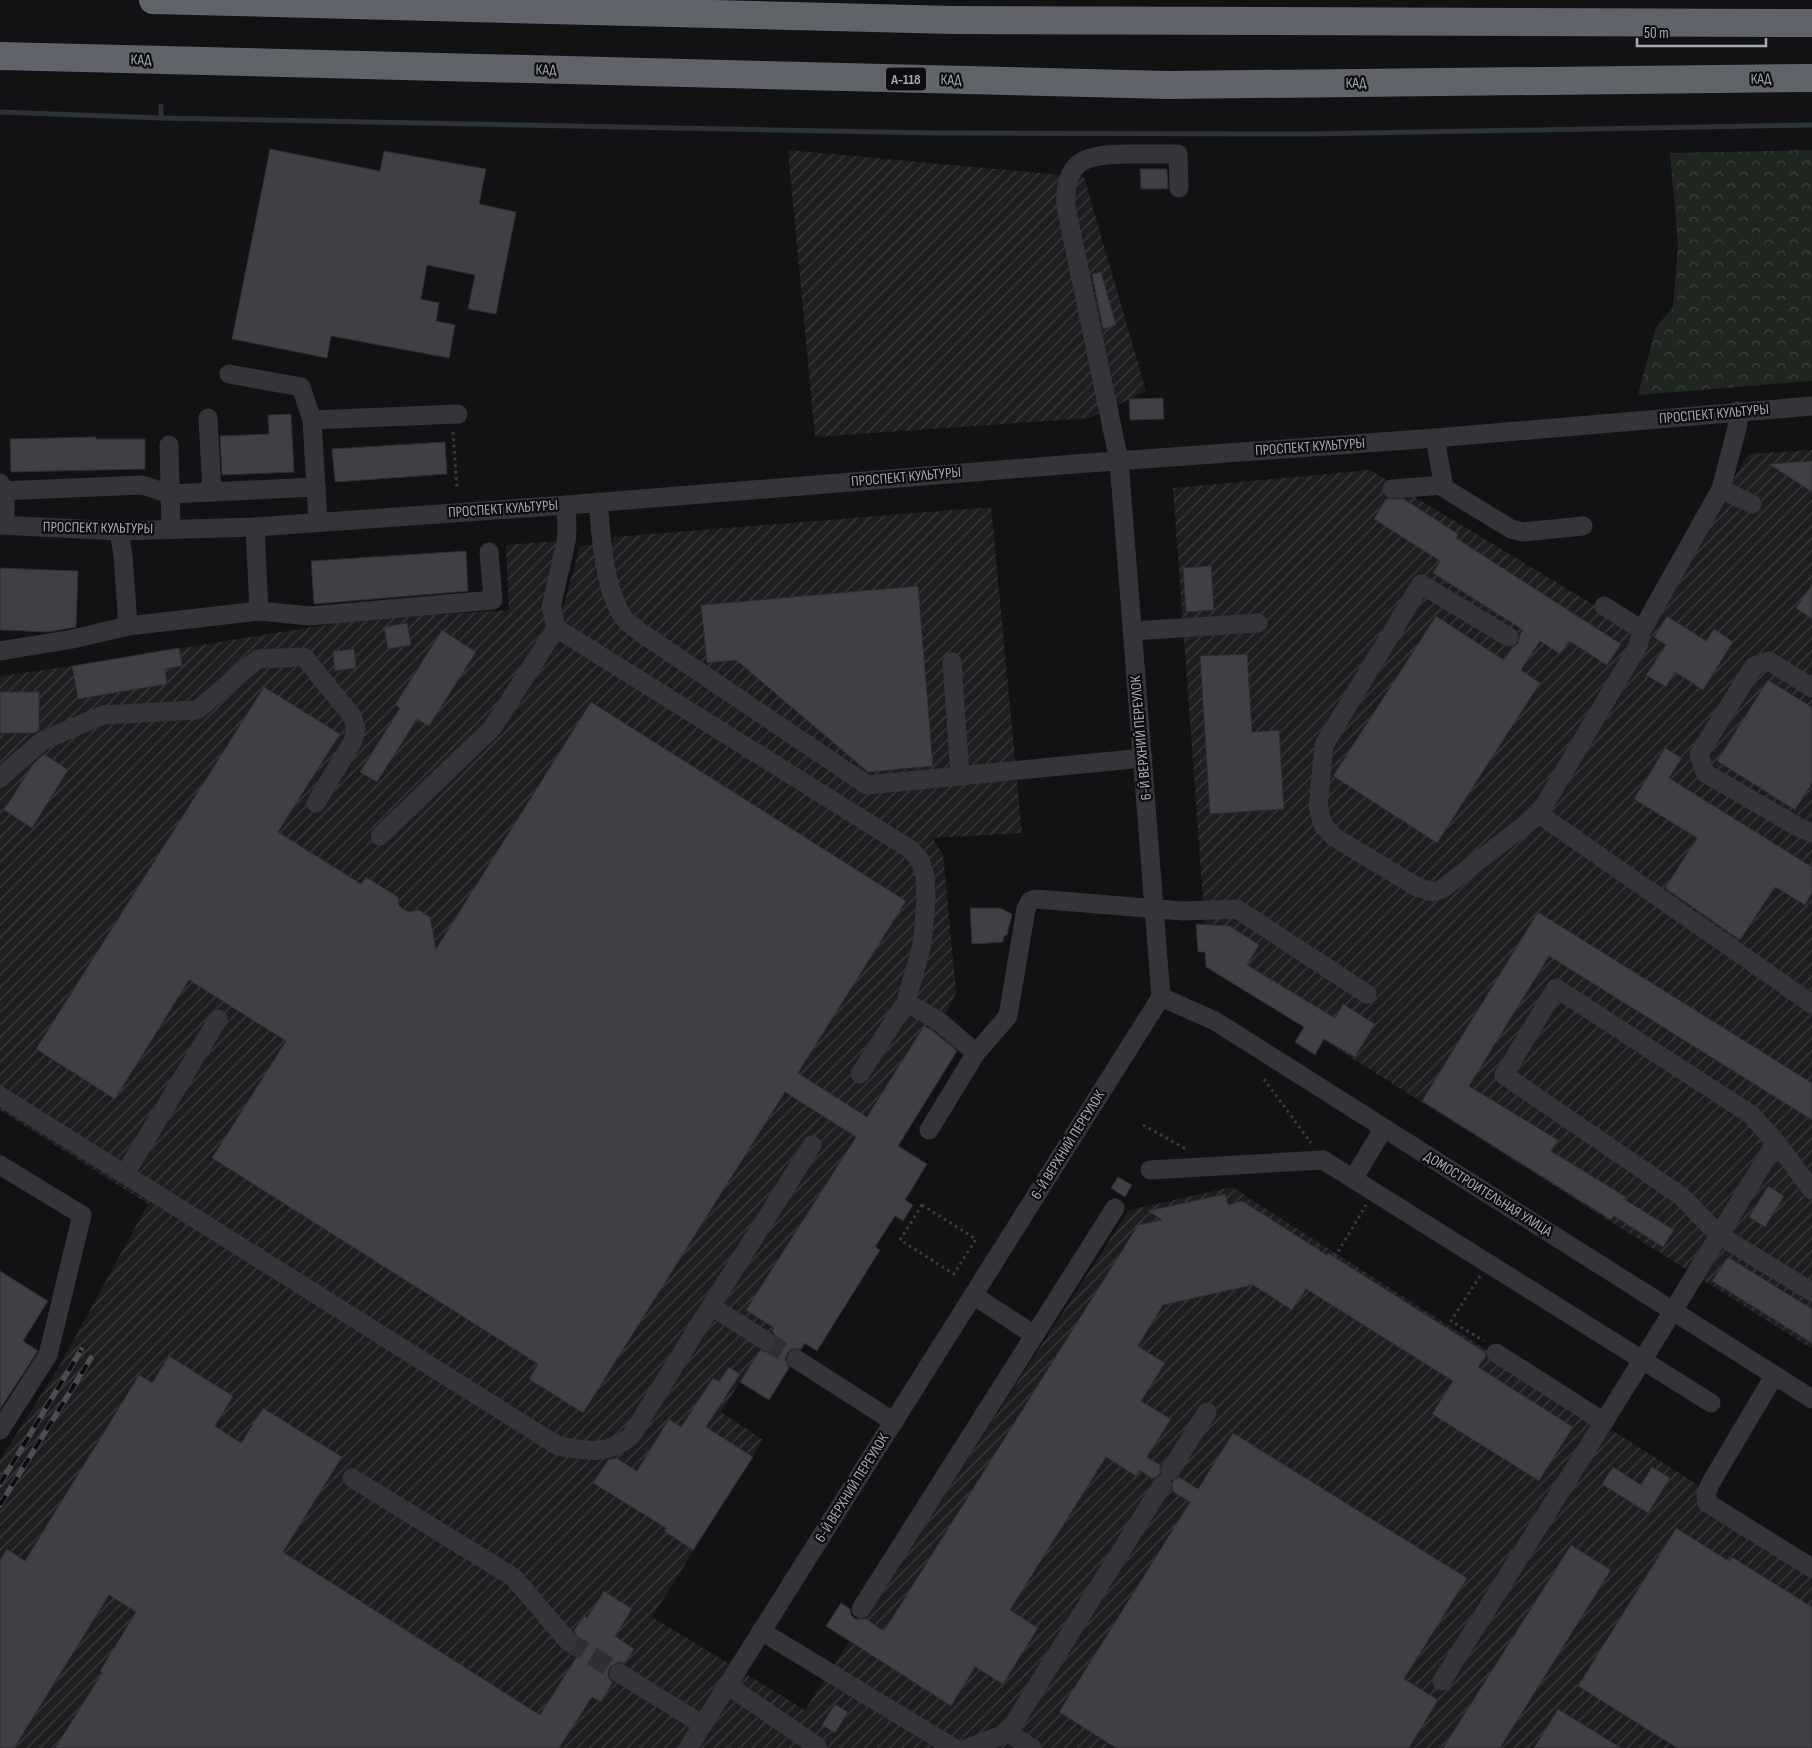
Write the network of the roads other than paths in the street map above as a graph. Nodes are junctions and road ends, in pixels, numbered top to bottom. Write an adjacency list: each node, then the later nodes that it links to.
1 (153, 0): 2 (highway)
2 (1812, 23)
3 (0, 56): 4 (highway, КАД / А-118)
4 (1812, 78)
5 (1179, 188): 14 (street, 6-Й ВЕРХНИЙ ПЕРЕУЛОК)
6 (230, 374): 11 (street)
7 (1812, 406): 8 (street, ПРОСПЕКТ КУЛЬТУРЫ)
8 (1737, 411): 12 (street, ПРОСПЕКТ КУЛЬТУРЫ); 19 (street)
9 (455, 414): 11 (street)
10 (208, 418): 20 (street)
11 (312, 420): 16 (street)
12 (1435, 438): 14 (street, ПРОСПЕКТ КУЛЬТУРЫ); 15 (street)
13 (169, 445): 21 (street)
14 (1119, 461): 22 (street, ПРОСПЕКТ КУЛЬТУРЫ); 37 (street, 6-Й ВЕРХНИЙ ПЕРЕУЛОК)
15 (1443, 485): 18 (street); 28 (street)
16 (316, 487): 20 (street); 25 (street)
17 (2, 488): 21 (street); 26 (street)
18 (1392, 489)
19 (1721, 489): 23 (street); 38 (street)
20 (212, 492): 21 (street)
21 (170, 494): 29 (street)
22 (598, 502): 24 (street, ПРОСПЕКТ КУЛЬТУРЫ); 44 (street)
23 (1752, 504)
24 (566, 505): 25 (street, ПРОСПЕКТ КУЛЬТУРЫ); 36 (street)
25 (318, 522): 27 (street, ПРОСПЕКТ КУЛЬТУРЫ)
26 (3, 525): 30 (street, ПРОСПЕКТ КУЛЬТУРЫ)
27 (255, 526): 29 (street, ПРОСПЕКТ КУЛЬТУРЫ); 33 (street)
28 (1584, 526)
29 (171, 529): 30 (street, ПРОСПЕКТ КУЛЬТУРЫ)
30 (119, 531): 35 (street)
31 (489, 552): 33 (street)
32 (1604, 606): 38 (street)
33 (259, 611): 35 (street)
34 (1258, 623): 37 (street)
35 (128, 626): 40 (street)
36 (556, 628): 49 (street); 53 (street)
37 (1132, 630): 43 (street, 6-Й ВЕРХНИЙ ПЕРЕУЛОК)
38 (1642, 630): 47 (street)
39 (1509, 637): 47 (street)
40 (0, 651)
41 (952, 662): 44 (street)
42 (1812, 688): 48 (street)
43 (1143, 758): 44 (street); 50 (street, 6-Й ВЕРХНИЙ ПЕРЕУЛОК)
44 (960, 776)
45 (0, 778): 46 (street)
46 (316, 802)
47 (1539, 814): 54 (street)
48 (1812, 832)
49 (380, 836)
50 (1154, 909): 51 (street); 52 (street, 6-Й ВЕРХНИЙ ПЕРЕУЛОК); 56 (street)
51 (1367, 994)
52 (1161, 997): 59 (street, ДОМОСТРОИТЕЛЬНАЯ УЛИЦА); 71 (street, 6-Й ВЕРХНИЙ ПЕРЕУЛОК)
53 (906, 1002): 56 (street); 57 (street)
54 (1812, 1004)
55 (218, 1019): 65 (street)
56 (976, 1053): 60 (street)
57 (860, 1074)
58 (0, 1096): 65 (street)
59 (1384, 1128): 66 (street); 73 (street, ДОМОСТРОИТЕЛЬНАЯ УЛИЦА)
60 (929, 1130)
61 (1776, 1142): 67 (street); 69 (street); 69 (street)
62 (812, 1145): 72 (street)
63 (0, 1164): 85 (street)
64 (1150, 1170): 66 (street)
65 (125, 1174): 72 (street)
66 (1353, 1179): 78 (street)
67 (1812, 1190)
68 (1115, 1208): 74 (street)
69 (1719, 1235): 70 (street); 73 (street)
70 (1812, 1292)
71 (973, 1295): 74 (street); 83 (street, 6-Й ВЕРХНИЙ ПЕРЕУЛОК)
72 (711, 1306): 75 (street)
73 (1673, 1311): 78 (street); 79 (street, ДОМОСТРОИТЕЛЬНАЯ УЛИЦА)
74 (1034, 1335): 88 (street)
75 (766, 1341)
76 (1496, 1353): 84 (street)
77 (796, 1358): 83 (street)
78 (1642, 1360): 81 (street); 84 (street)
79 (1774, 1376): 80 (street, ДОМОСТРОИТЕЛЬНАЯ УЛИЦА); 87 (street)
80 (1812, 1399)
81 (1711, 1403)
82 (1207, 1412): 95 (street)
83 (894, 1422): 89 (street, 6-Й ВЕРХНИЙ ПЕРЕУЛОК)
84 (1604, 1422): 92 (street)
85 (0, 1430)
86 (352, 1478): 90 (street)
87 (1812, 1568)
88 (861, 1609)
89 (760, 1631): 93 (street, 6-Й ВЕРХНИЙ ПЕРЕУЛОК); 98 (street)
90 (568, 1641)
91 (619, 1672): 94 (street)
92 (1442, 1680)
93 (727, 1685): 94 (street, 6-Й ВЕРХНИЙ ПЕРЕУЛОК); 96 (street)
94 (702, 1724): 97 (street, 6-Й ВЕРХНИЙ ПЕРЕУЛОК)
95 (1008, 1733): 99 (street); 100 (street)
96 (817, 1746)
97 (688, 1748)
98 (954, 1748)
99 (968, 1748)
100 (1032, 1748)

